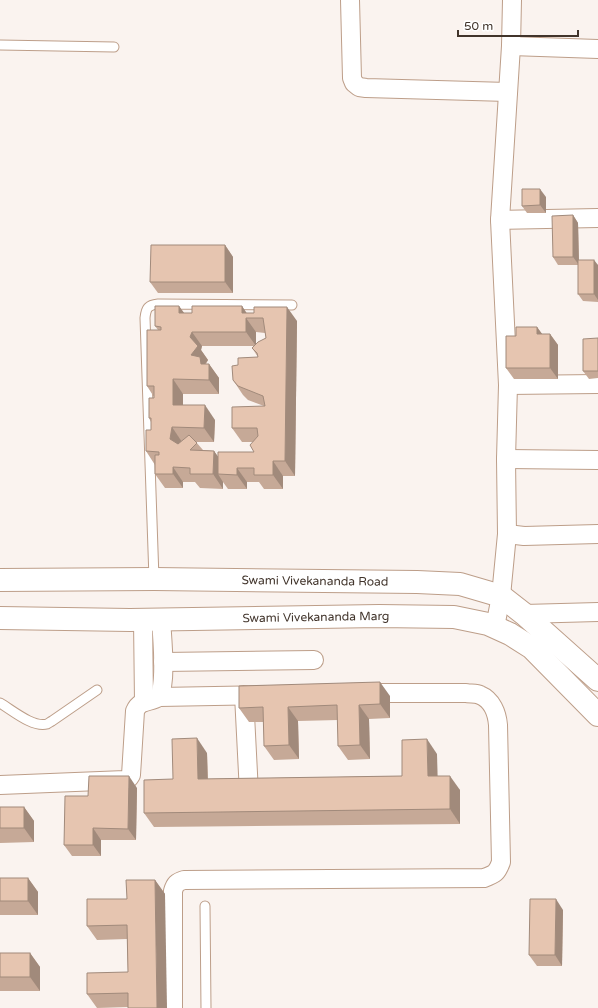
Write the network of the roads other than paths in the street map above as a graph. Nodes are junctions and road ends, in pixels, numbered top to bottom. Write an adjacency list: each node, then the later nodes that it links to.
1 (350, 0): 7 (street)
2 (512, 0): 4 (street)
3 (0, 45): 5 (lane)
4 (511, 46): 6 (street); 7 (street)
5 (114, 47)
6 (598, 49)
7 (508, 92): 9 (street)
8 (598, 218): 9 (street)
9 (500, 220): 12 (street)
10 (292, 304): 17 (lane)
11 (598, 384): 12 (street)
12 (508, 385): 13 (street)
13 (506, 459): 14 (street); 15 (street)
14 (598, 460)
15 (507, 534): 16 (street); 19 (street)
16 (598, 534)
17 (154, 579): 18 (street, Swami Vivekananda Road); 19 (street, Swami Vivekananda Road)
18 (0, 580)
19 (501, 596): 21 (street, Swami Vivekananda Road); 24 (street)
20 (598, 612): 21 (street)
21 (524, 614): 27 (street, Swami Vivekananda Road)
22 (0, 618): 23 (street, Swami Vivekananda Marg)
23 (152, 619): 24 (street, Swami Vivekananda Marg); 26 (street); 32 (street)
24 (495, 627): 34 (street, Swami Vivekananda Marg)
25 (314, 660): 26 (street)
26 (163, 662): 32 (street)
27 (598, 680)
28 (97, 690): 33 (lane)
29 (344, 693): 38 (street)
30 (283, 694): 31 (street)
31 (244, 695): 32 (street); 36 (street)
32 (152, 699): 35 (street)
33 (0, 703)
34 (598, 715)
35 (0, 785)
36 (273, 792)
37 (205, 906): 39 (lane)
38 (172, 1008)
39 (206, 1008)

